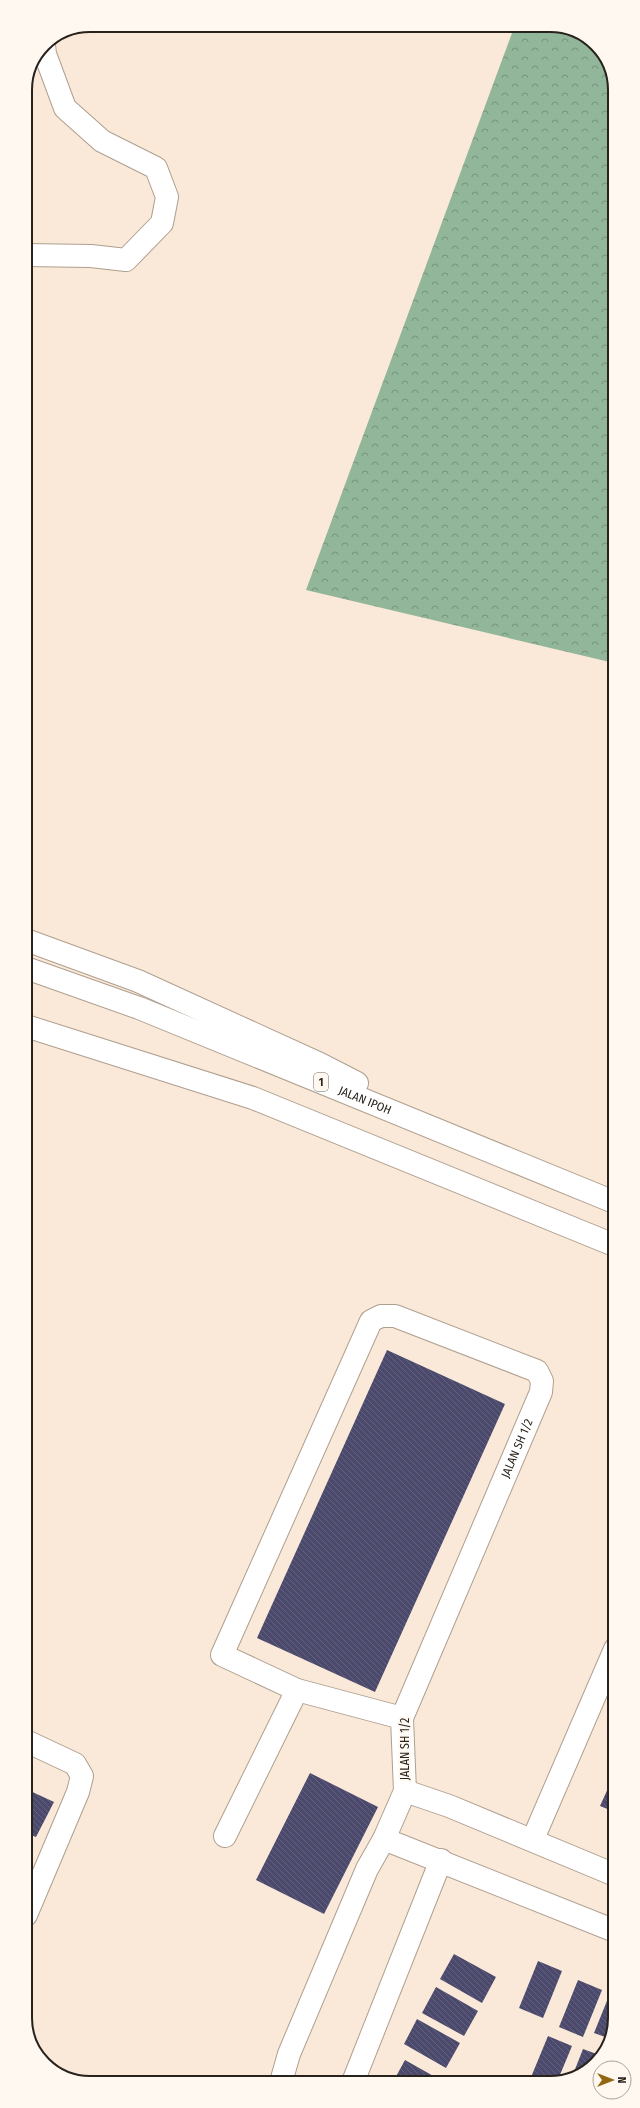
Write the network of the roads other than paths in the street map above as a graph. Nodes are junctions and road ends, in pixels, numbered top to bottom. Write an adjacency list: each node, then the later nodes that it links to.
1 (45, 54): 2 (main road)
2 (32, 255)
3 (32, 942): 6 (main road)
4 (32, 970): 6 (main road, JALAN IPOH / 1)
5 (32, 1028): 8 (main road)
6 (480, 1147): 7 (main road, JALAN IPOH / 1)
7 (608, 1200)
8 (608, 1243)
9 (608, 1665): 16 (main road)
10 (297, 1690): 11 (main road); 11 (main road, JALAN SH 1/2); 14 (main road)
11 (402, 1718): 13 (main road, JALAN SH 1/2)
12 (32, 1744): 19 (main road)
13 (405, 1790): 15 (main road, JALAN SH 1/2); 16 (main road)
14 (225, 1836)
15 (384, 1839): 17 (main road); 21 (main road, JALAN SH 1/2)
16 (533, 1839): 18 (main road)
17 (441, 1860): 20 (main road); 22 (main road)
18 (608, 1872)
19 (32, 1901)
20 (608, 1928)
21 (284, 2076)
22 (355, 2076)

